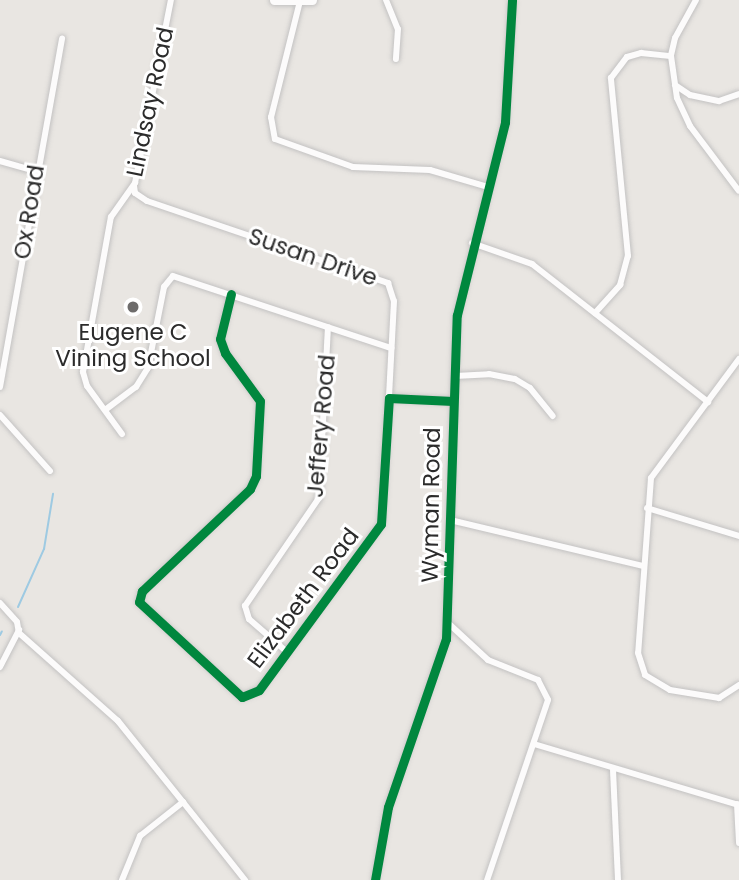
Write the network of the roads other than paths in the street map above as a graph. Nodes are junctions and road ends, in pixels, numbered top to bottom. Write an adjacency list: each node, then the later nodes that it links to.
1 (171, 0): 15 (street, Lindsay Road)
2 (274, 0): 7 (street)
3 (312, 0): 7 (street)
4 (386, 0): 10 (street)
5 (512, 0): 16 (street, Wyman Road)
6 (696, 0): 9 (street)
7 (300, 1): 16 (street)
8 (62, 38): 14 (street, Ox Road)
9 (671, 56): 11 (street); 20 (street)
10 (396, 59)
11 (675, 85): 12 (street); 17 (street)
12 (739, 94)
13 (0, 161): 14 (street)
14 (36, 171): 23 (street, Ox Road)
15 (134, 186): 24 (street, Susan Drive); 31 (street, Lindsay Road)
16 (488, 187): 18 (street, Wyman Road)
17 (739, 191)
18 (472, 243): 20 (street); 26 (street, Wyman Road)
19 (231, 294): 21 (street); 31 (street); 43 (street, Elizabeth Road)
20 (595, 313): 30 (street)
21 (328, 327): 24 (street); 43 (street, Jeffery Road)
22 (0, 332): 23 (street)
23 (9, 335): 27 (street, Ox Road)
24 (391, 348): 28 (street, Susan Drive)
25 (739, 359): 30 (street)
26 (454, 376): 29 (street, Wyman Road); 33 (street)
27 (0, 387)
28 (389, 398): 29 (street); 43 (street, Elizabeth Road)
29 (453, 401): 37 (street, Wyman Road)
30 (708, 402): 36 (street)
31 (105, 410): 34 (street, Lindsay Road)
32 (0, 415): 35 (street)
33 (553, 416)
34 (122, 433)
35 (51, 471)
36 (647, 508): 38 (street); 39 (street)
37 (450, 520): 39 (street); 41 (street, Wyman Road)
38 (738, 534)
39 (643, 566): 45 (street)
40 (0, 603): 42 (street)
41 (447, 622): 46 (street); 53 (street, Wyman Road)
42 (19, 630): 44 (street); 48 (street)
43 (287, 652)
44 (0, 667)
45 (739, 685)
46 (534, 744): 47 (street); 54 (street)
47 (613, 770): 49 (street); 55 (street)
48 (183, 802): 51 (street); 52 (street)
49 (738, 804): 50 (street)
50 (739, 843)
51 (122, 880)
52 (246, 880)
53 (375, 880)
54 (487, 880)
55 (618, 880)

